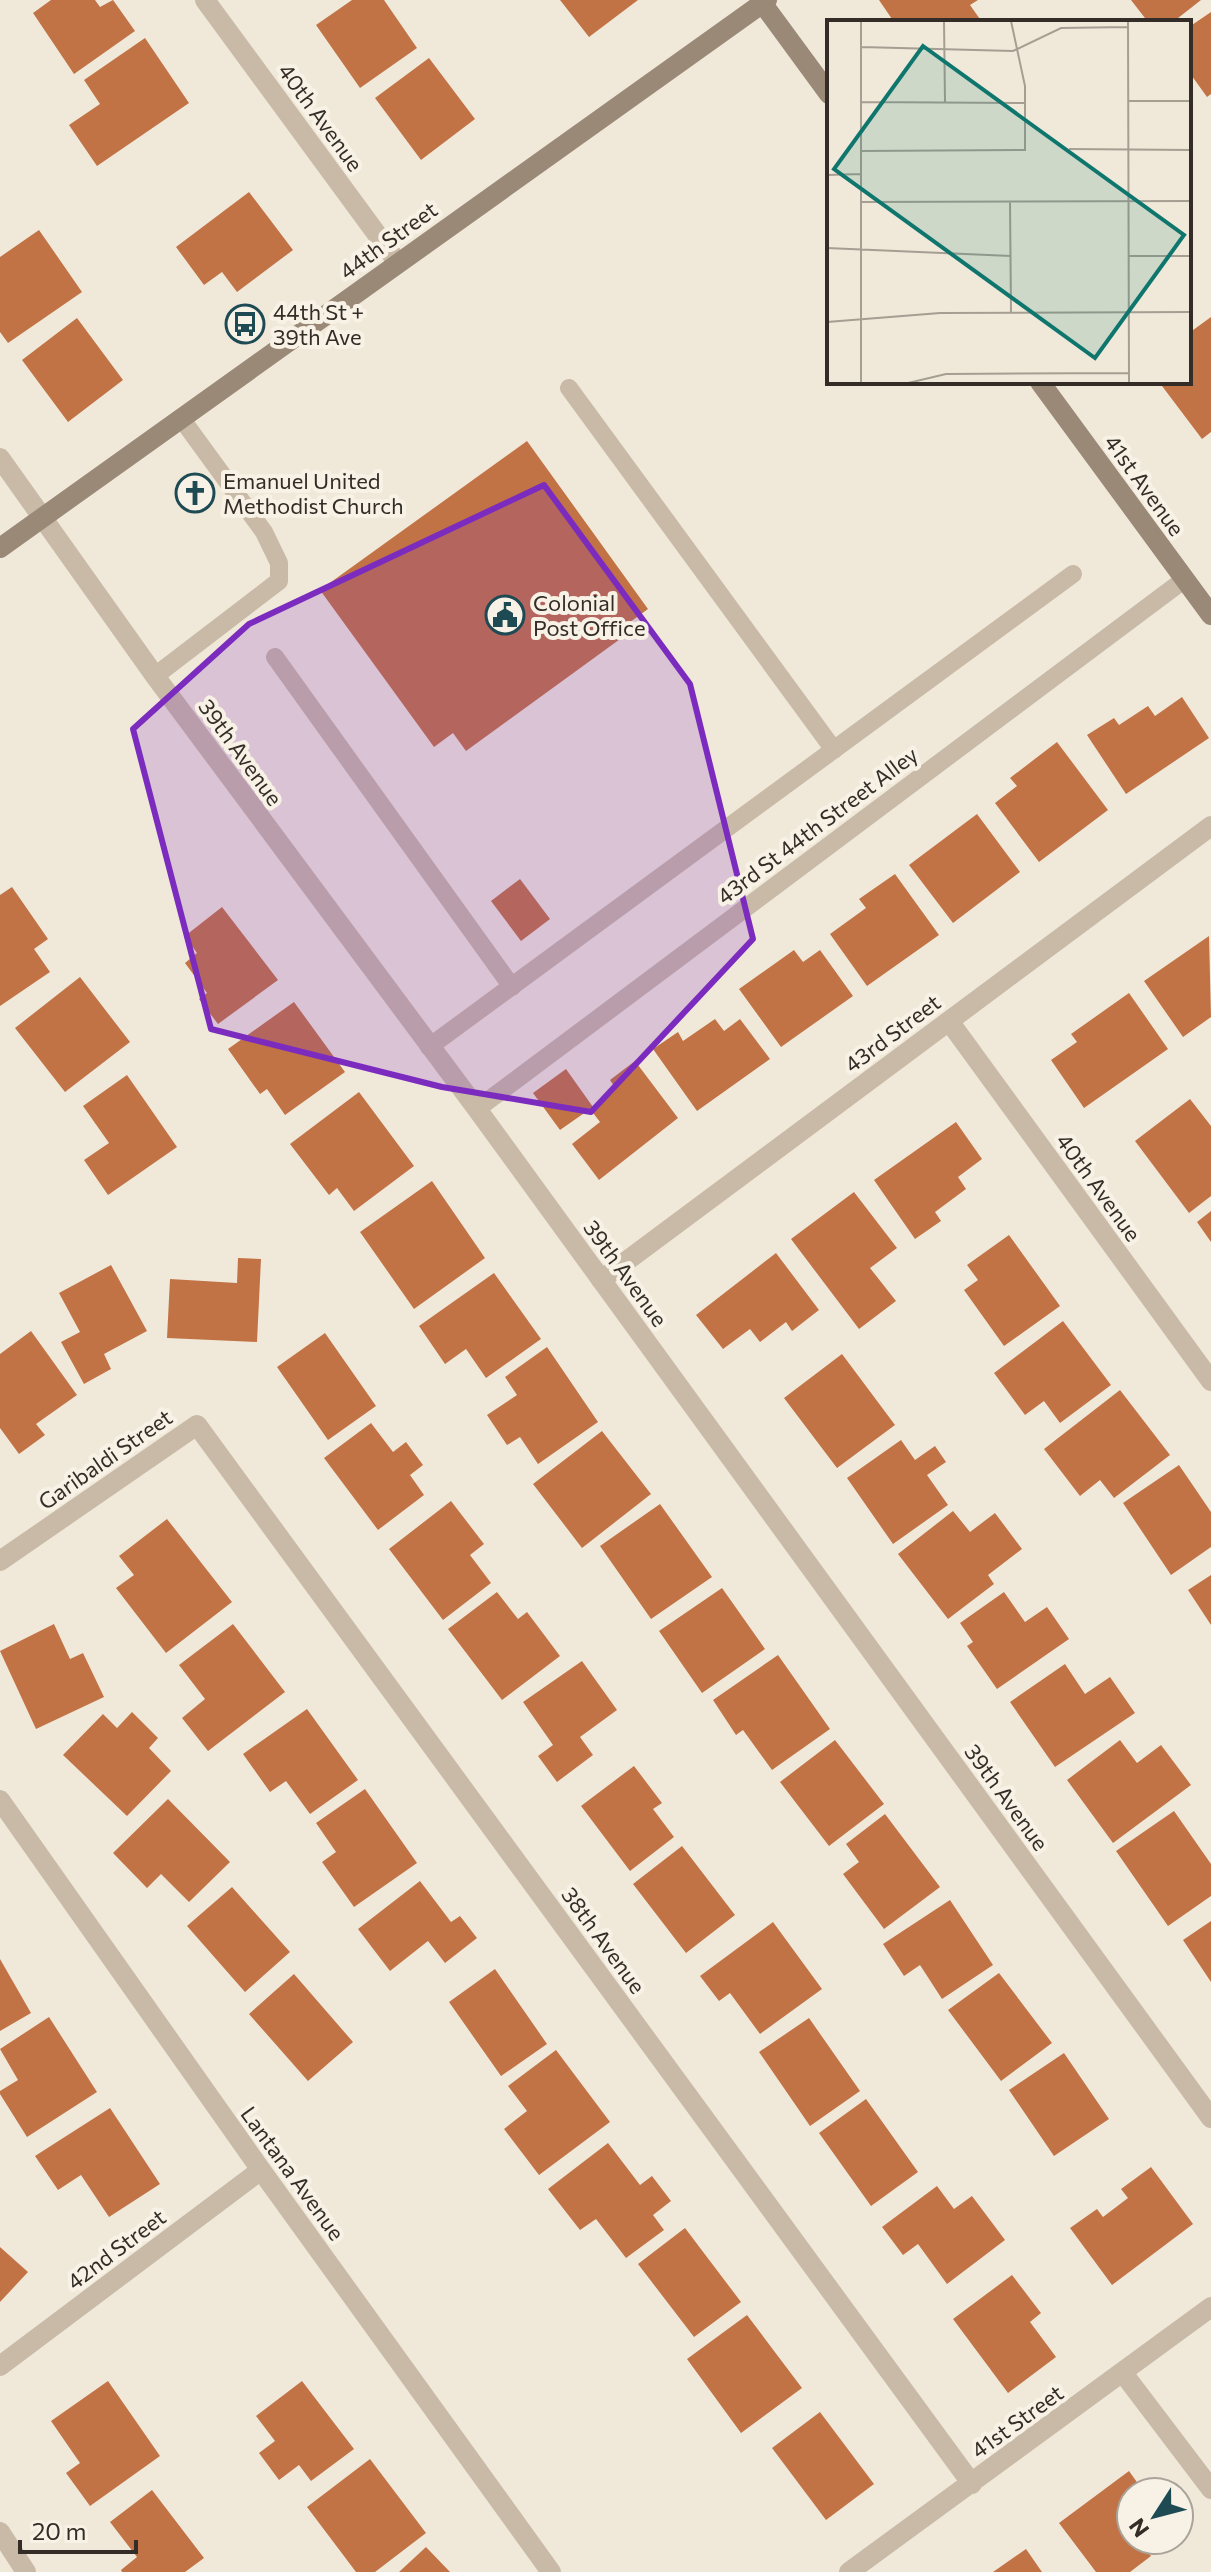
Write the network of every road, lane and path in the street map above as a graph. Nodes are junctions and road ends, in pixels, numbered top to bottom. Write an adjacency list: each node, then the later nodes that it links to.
1 (205, 0): 4 (street, 40th Avenue)
2 (763, 1): 3 (street); 4 (street, 44th Street)
3 (827, 91)
4 (398, 263): 7 (street, 44th Street)
5 (1041, 384): 12 (street, 41st Avenue)
6 (569, 388): 16 (lane)
7 (181, 418): 9 (street, 44th Street); 15 (lane)
8 (0, 458): 9 (street, 39th Avenue)
9 (43, 517): 10 (street, 44th Street); 15 (street, 39th Avenue)
10 (0, 548)
11 (1073, 574): 16 (lane)
12 (1185, 579): 13 (street, 41st Avenue); 21 (lane, 43rd St 44th Street Alley)
13 (1211, 615)
14 (275, 657): 18 (lane)
15 (155, 676): 20 (street, 39th Avenue)
16 (834, 750): 18 (lane)
17 (1211, 826): 19 (street, 43rd Street)
18 (512, 987): 20 (lane)
19 (949, 1021): 22 (street, 43rd Street); 23 (street, 40th Avenue)
20 (429, 1047): 21 (street, 39th Avenue)
21 (477, 1109): 22 (street, 39th Avenue)
22 (601, 1280): 27 (street, 39th Avenue)
23 (1211, 1381)
24 (197, 1425): 25 (street, Garibaldi Street); 32 (street, 38th Avenue)
25 (0, 1561)
26 (0, 1800): 28 (street, Lantana Avenue)
27 (1211, 2118)
28 (261, 2170): 30 (street, 42nd Street); 36 (street, Lantana Avenue)
29 (1211, 2307): 31 (street, 41st Street)
30 (0, 2366)
31 (1123, 2373): 32 (street, 41st Street); 33 (street)
32 (972, 2484): 37 (street, 41st Street)
33 (1211, 2489)
34 (0, 2532): 35 (street)
35 (26, 2572)
36 (551, 2572)
37 (849, 2572)

